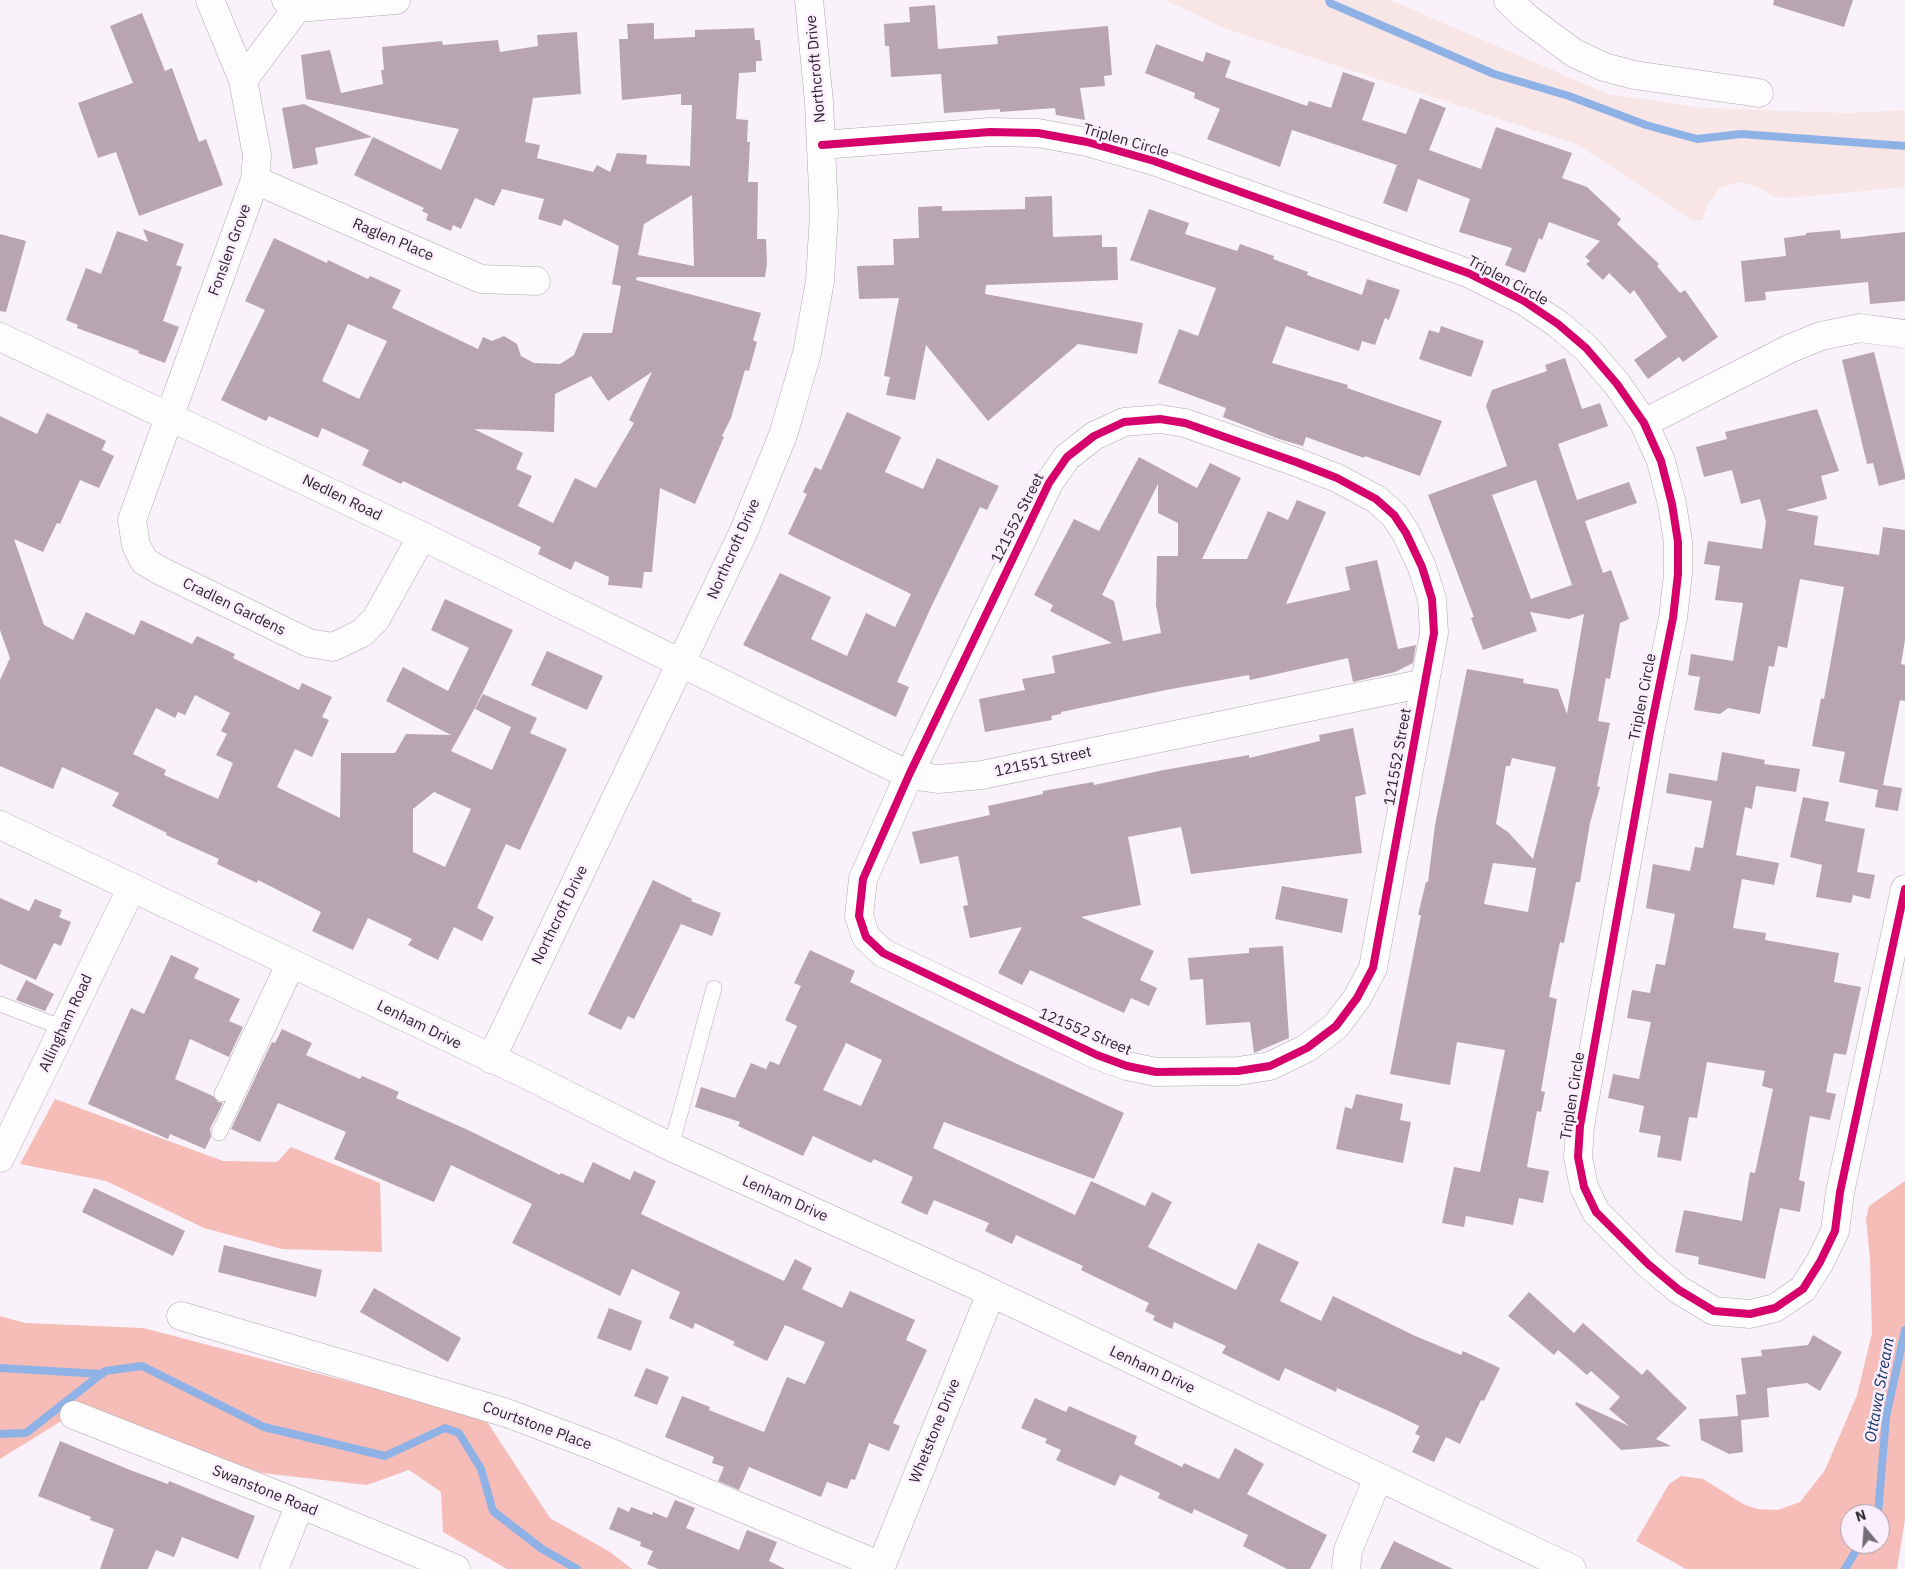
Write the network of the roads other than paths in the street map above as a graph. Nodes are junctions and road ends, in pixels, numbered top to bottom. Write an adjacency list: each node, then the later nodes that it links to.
1 (210, 0): 6 (street, Fonslen Grove)
2 (396, 0): 5 (street)
3 (809, 0): 8 (street, Northcroft Drive)
4 (1508, 0): 7 (street)
5 (291, 4): 6 (street)
6 (242, 80): 9 (street, Fonslen Grove)
7 (1759, 93)
8 (822, 145): 14 (street, Triplen Circle); 16 (street, Northcroft Drive)
9 (255, 180): 10 (street, Raglen Place); 13 (street, Fonslen Grove)
10 (536, 281)
11 (1905, 334): 14 (street)
12 (0, 337): 13 (street, Nedlen Road)
13 (170, 416): 15 (street, Nedlen Road); 15 (street, Cradlen Gardens)
14 (1644, 423): 21 (street, Triplen Circle)
15 (422, 536): 16 (street, Nedlen Road)
16 (681, 665): 18 (street, 121551 Street); 26 (street, Northcroft Drive)
17 (1425, 683): 18 (street, 121551 Street); 18 (street, 121552 Street); 18 (street, 121552 Street)
18 (909, 775)
19 (0, 825): 20 (street, Lenham Drive)
20 (132, 887): 22 (street, Lenham Drive); 25 (street, Allingham Road)
21 (1905, 889)
22 (291, 963): 26 (street, Lenham Drive); 27 (lane); 28 (lane)
23 (714, 988): 29 (lane)
24 (0, 1004): 25 (lane)
25 (63, 1028): 30 (street, Allingham Road)
26 (491, 1059): 29 (street, Lenham Drive)
27 (222, 1094)
28 (219, 1133)
29 (671, 1147): 31 (street, Lenham Drive)
30 (0, 1158)
31 (991, 1293): 34 (street, Lenham Drive); 36 (street, Whetstone Drive)
32 (181, 1316): 36 (street, Courtstone Place)
33 (74, 1415): 35 (street, Swanstone Road)
34 (1378, 1478): 39 (street); 40 (street, Lenham Drive)
35 (300, 1504): 37 (street); 38 (street, Swanstone Road)
36 (880, 1568)
37 (274, 1569)
38 (456, 1569)
39 (1346, 1569)
40 (1572, 1569)

